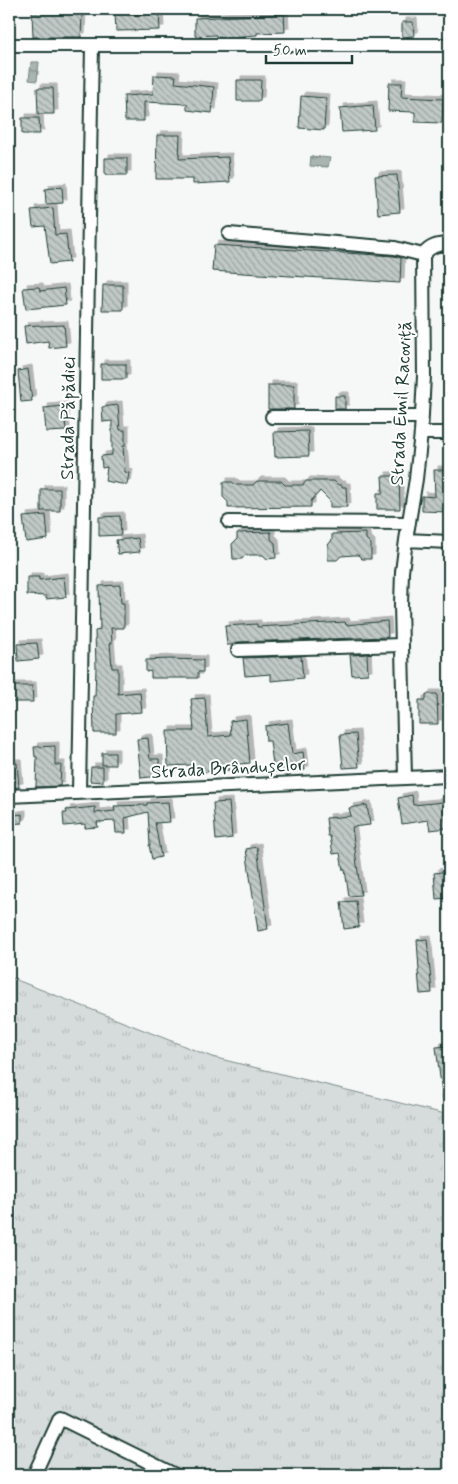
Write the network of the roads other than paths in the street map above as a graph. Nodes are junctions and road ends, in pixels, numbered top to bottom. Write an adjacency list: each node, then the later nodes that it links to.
1 (9, 45): 3 (street)
2 (449, 45): 3 (street)
3 (92, 46): 19 (street, Strada Păpădiei)
4 (229, 234): 6 (street)
5 (449, 244): 6 (street)
6 (423, 255): 8 (street, Strada Emil Racoviță)
7 (272, 417): 8 (street)
8 (422, 417): 10 (street, Strada Emil Racoviță)
9 (449, 433): 10 (street)
10 (421, 434): 12 (street, Strada Emil Racoviță)
11 (229, 522): 12 (street)
12 (409, 523): 13 (street, Strada Emil Racoviță)
13 (406, 540): 14 (street); 15 (street, Strada Emil Racoviță)
14 (449, 542)
15 (402, 645): 16 (street); 18 (street, Strada Emil Racoviță)
16 (238, 650)
17 (449, 776): 18 (street, Strada Brândușelor)
18 (406, 778): 19 (street, Strada Brândușelor)
19 (79, 792): 20 (street, Strada Brândușelor)
20 (9, 796)
21 (34, 1475): 22 (street)
22 (175, 1475)

